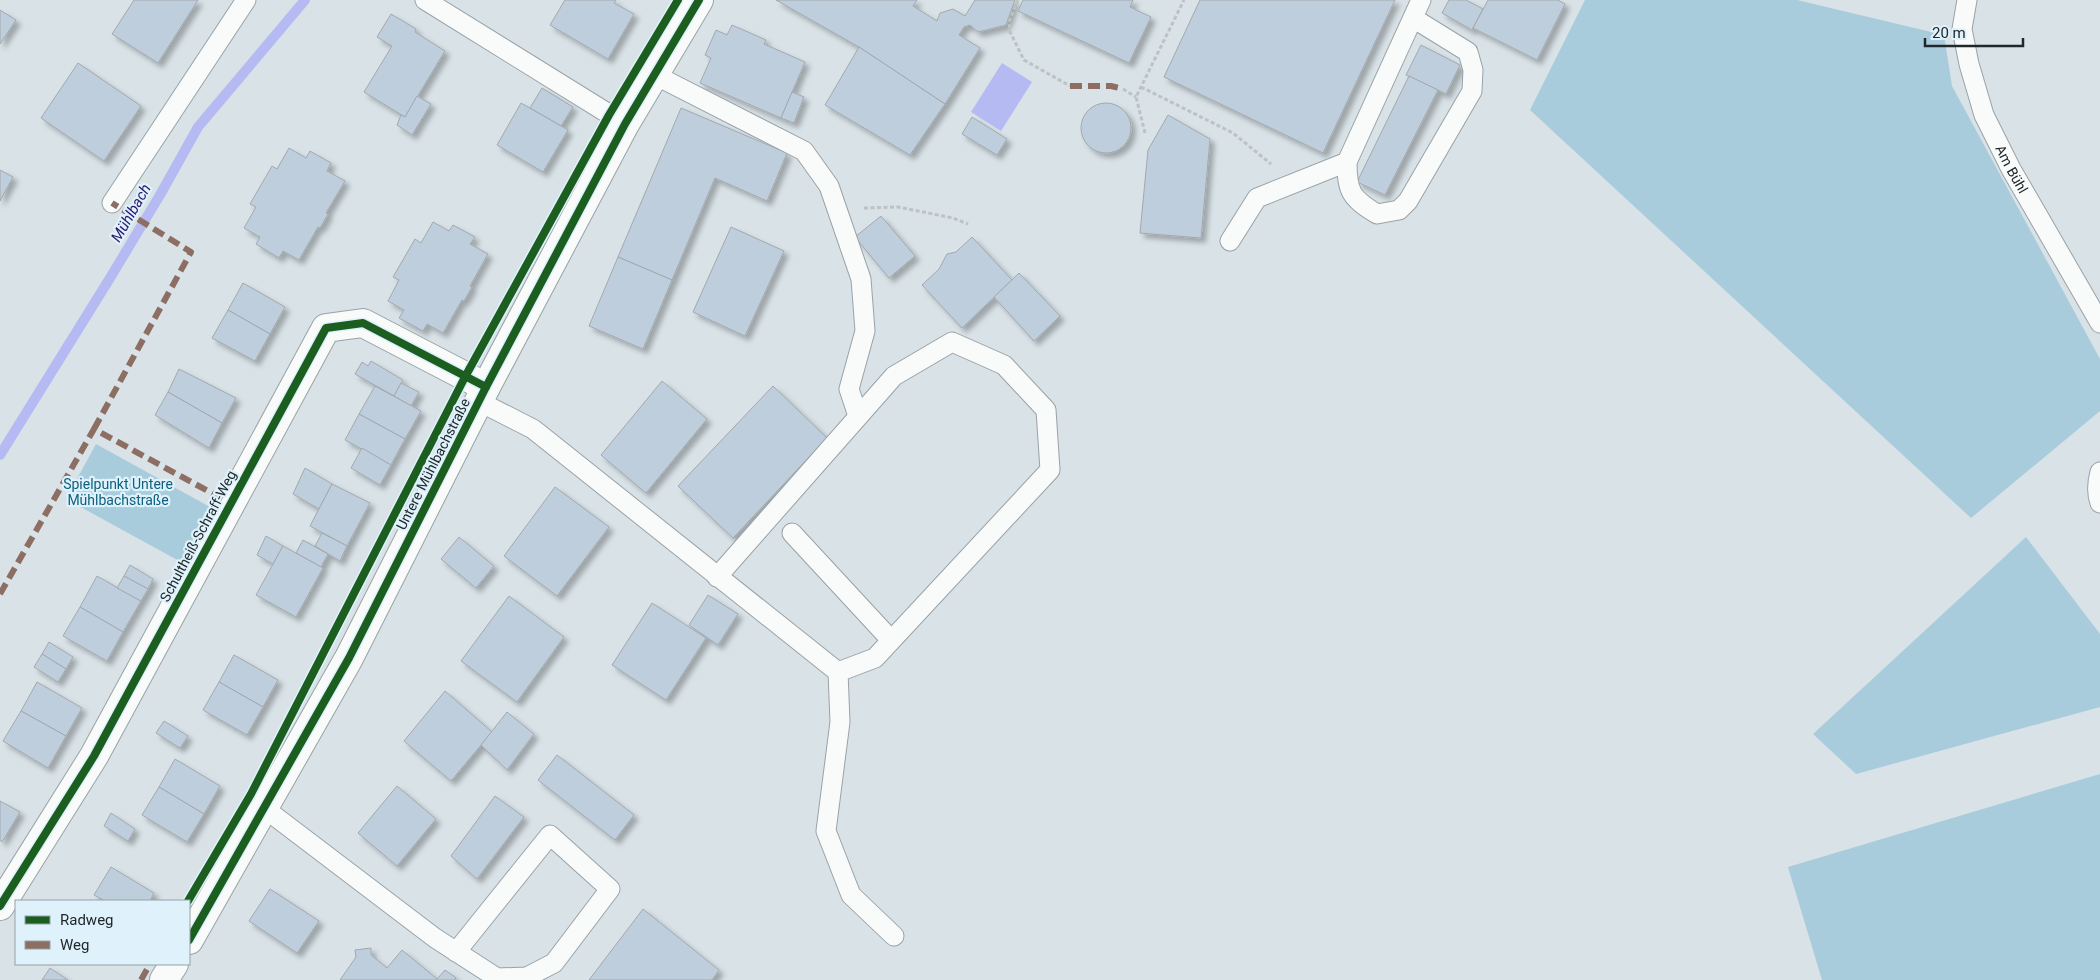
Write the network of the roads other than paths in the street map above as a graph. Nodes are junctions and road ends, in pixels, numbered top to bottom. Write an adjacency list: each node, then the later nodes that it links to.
1 (246, 0): 10 (lane)
2 (425, 0): 8 (lane)
3 (699, 0): 7 (main road, Untere Mühlbachstraße)
4 (1421, 0): 6 (lane)
5 (1967, 0): 12 (lane, Am Bühl)
6 (1413, 18): 9 (lane); 9 (lane)
7 (653, 74): 8 (main road, Untere Mühlbachstraße); 14 (lane)
8 (625, 124): 13 (main road, Untere Mühlbachstraße)
9 (1347, 162): 11 (lane)
10 (112, 202)
11 (1230, 241)
12 (2100, 323)
13 (482, 394): 18 (lane); 21 (main road, Untere Mühlbachstraße); 22 (main road, Schultheiß-Schraff-Weg)
14 (858, 416): 18 (lane); 19 (lane)
15 (2100, 472): 16 (lane)
16 (2100, 503)
17 (792, 533): 19 (lane)
18 (717, 577): 20 (lane)
19 (891, 640): 20 (lane)
20 (838, 672): 23 (lane)
21 (264, 808): 24 (main road, Untere Mühlbachstraße); 25 (lane)
22 (0, 906)
23 (894, 936)
24 (190, 938)
25 (456, 952): 25 (lane)
26 (173, 965): 27 (main road)
27 (164, 980)

